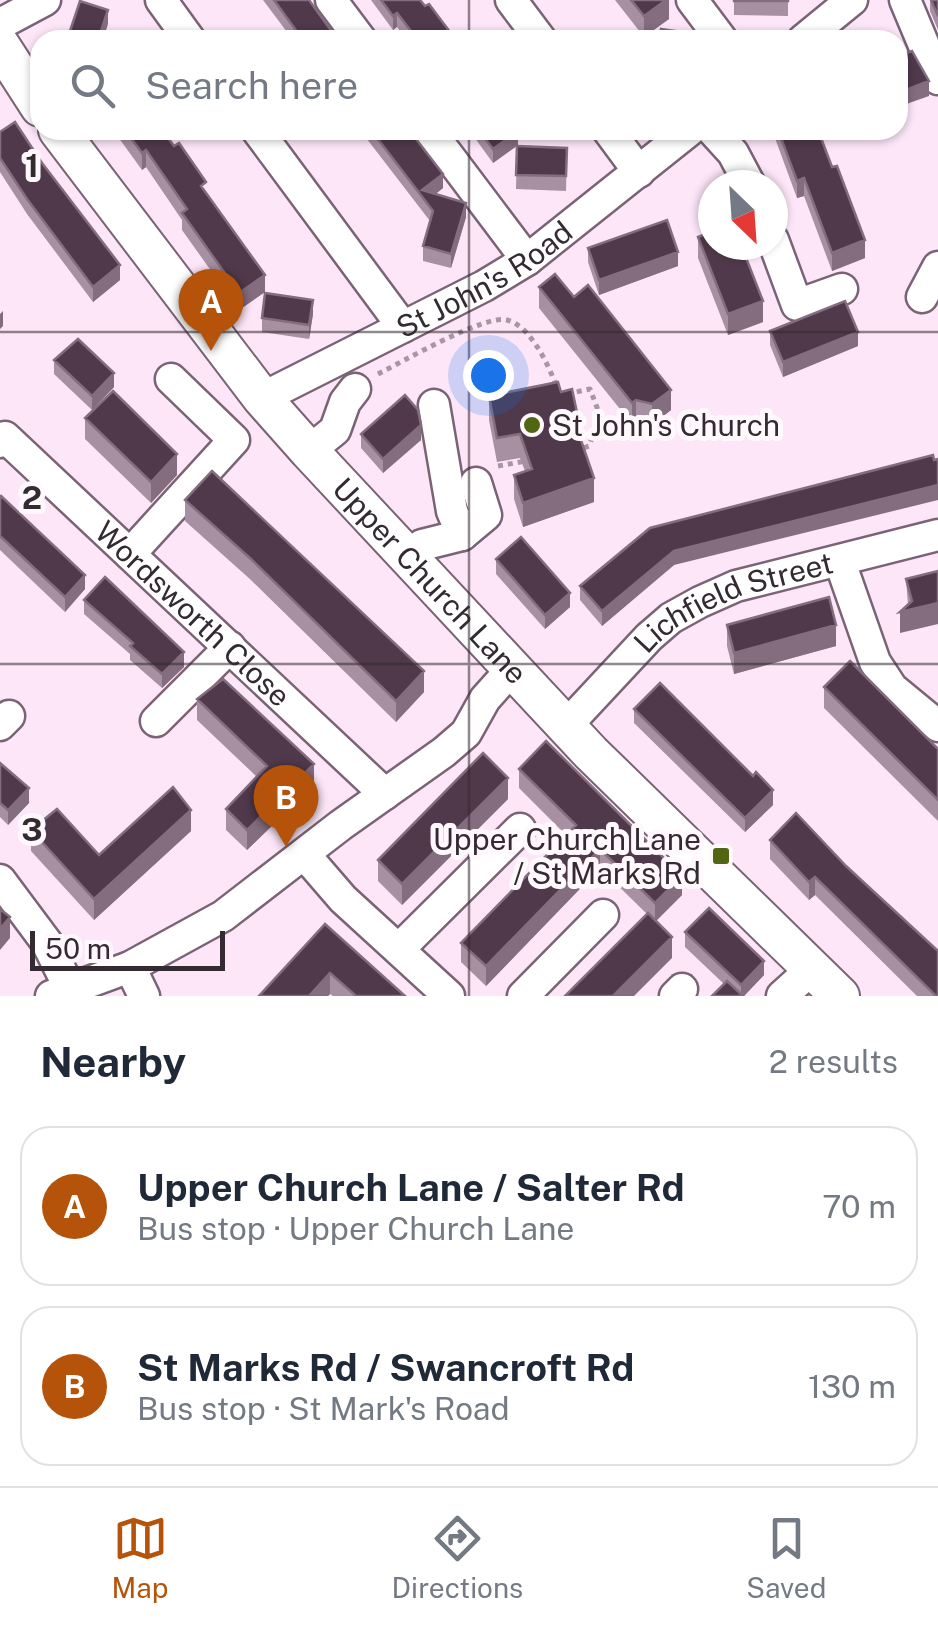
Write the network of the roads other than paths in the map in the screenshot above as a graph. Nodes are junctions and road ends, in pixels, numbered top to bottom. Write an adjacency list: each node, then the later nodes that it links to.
1 (45, 0): 8 (street)
2 (161, 0): 9 (street)
3 (331, 0): 10 (street)
4 (511, 0): 11 (street)
5 (692, 0): 12 (street)
6 (852, 0): 13 (street)
7 (905, 0): 15 (street)
8 (0, 24)
9 (183, 30)
10 (354, 30)
11 (534, 30)
12 (714, 30)
13 (814, 30)
14 (0, 44): 16 (main road)
15 (938, 78)
16 (30, 90)
17 (66, 140): 33 (main road, Upper Church Lane)
18 (264, 140): 30 (street)
19 (438, 140): 25 (street)
20 (615, 140): 24 (street)
21 (678, 140): 24 (street, St John's Road)
22 (721, 140): 23 (street)
23 (742, 170)
24 (639, 172): 25 (street, St John's Road)
25 (543, 259): 30 (street, St John's Road)
26 (780, 260): 28 (street)
27 (938, 267): 29 (street)
28 (842, 289)
29 (922, 297)
30 (403, 328): 33 (street, St John's Road)
31 (170, 379): 40 (street)
32 (355, 389): 36 (street)
33 (262, 398): 36 (main road, Upper Church Lane)
34 (434, 405): 38 (street)
35 (0, 442): 40 (street, Wordsworth Close)
36 (309, 452): 41 (main road, Upper Church Lane)
37 (481, 476): 38 (street)
38 (462, 535): 41 (street)
39 (938, 536): 42 (street, Lichfield Street)
40 (130, 554): 43 (street, Wordsworth Close)
41 (407, 559): 44 (main road, Upper Church Lane)
42 (840, 562): 46 (street, Lichfield Street); 47 (street)
43 (230, 647): 45 (street); 48 (street, Wordsworth Close)
44 (511, 670): 46 (main road, Upper Church Lane); 48 (street)
45 (156, 721)
46 (566, 726): 55 (main road, Upper Church Lane)
47 (938, 726)
48 (385, 794): 50 (street)
49 (520, 830): 53 (street)
50 (305, 855): 53 (street); 54 (street)
51 (0, 880): 56 (street)
52 (604, 915): 59 (street)
53 (400, 949): 58 (street)
54 (130, 967): 56 (street); 57 (street)
55 (813, 968): 60 (street); 61 (main road, Upper Church Lane)
56 (61, 992)
57 (144, 996)
58 (449, 996)
59 (524, 996)
60 (782, 996)
61 (840, 996)

